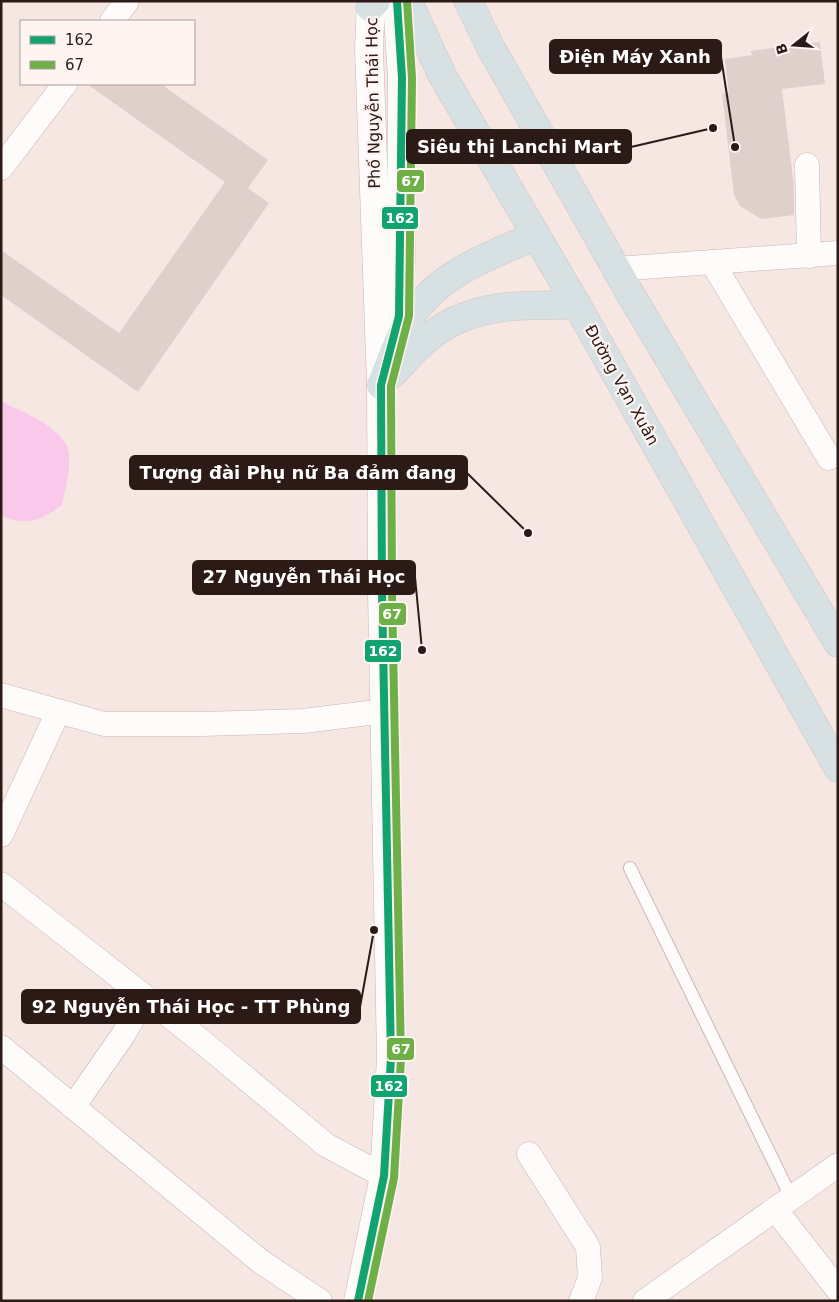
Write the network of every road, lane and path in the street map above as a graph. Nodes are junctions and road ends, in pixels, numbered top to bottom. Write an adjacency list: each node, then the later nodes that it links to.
1 (127, 1): 6 (street)
2 (397, 1): 16 (main road, Phố Nguyễn Thái Học)
3 (408, 1): 10 (highway, Đường Vạn Xuân)
4 (468, 1): 14 (highway)
5 (372, 3): 16 (main road, Phố Nguyễn Thái Học)
6 (113, 20)
7 (64, 85): 9 (street)
8 (807, 165): 12 (street)
9 (1, 168)
10 (536, 236): 15 (highway, Đường Vạn Xuân); 16 (highway)
11 (838, 253): 12 (street)
12 (809, 256): 13 (street)
13 (712, 262): 14 (street); 17 (street)
14 (616, 270): 18 (highway)
15 (577, 305): 16 (highway); 22 (highway, Đường Vạn Xuân)
16 (381, 385): 20 (main road, Phố Nguyễn Thái Học)
17 (828, 458)
18 (838, 643)
19 (1, 695): 21 (street)
20 (385, 711): 21 (street); 31 (main road, Phố Nguyễn Thái Học)
21 (58, 712): 23 (street)
22 (838, 768)
23 (1, 835)
24 (630, 868): 32 (lane)
25 (1, 884): 26 (street)
26 (145, 996): 28 (street); 31 (street)
27 (1, 1047): 28 (street)
28 (74, 1107): 34 (street)
29 (529, 1154): 36 (street)
30 (838, 1165): 32 (street)
31 (384, 1176): 35 (main road, Phố Nguyễn Thái Học)
32 (783, 1203): 33 (street); 37 (street)
33 (838, 1290)
34 (320, 1301)
35 (358, 1301)
36 (582, 1301)
37 (645, 1301)

